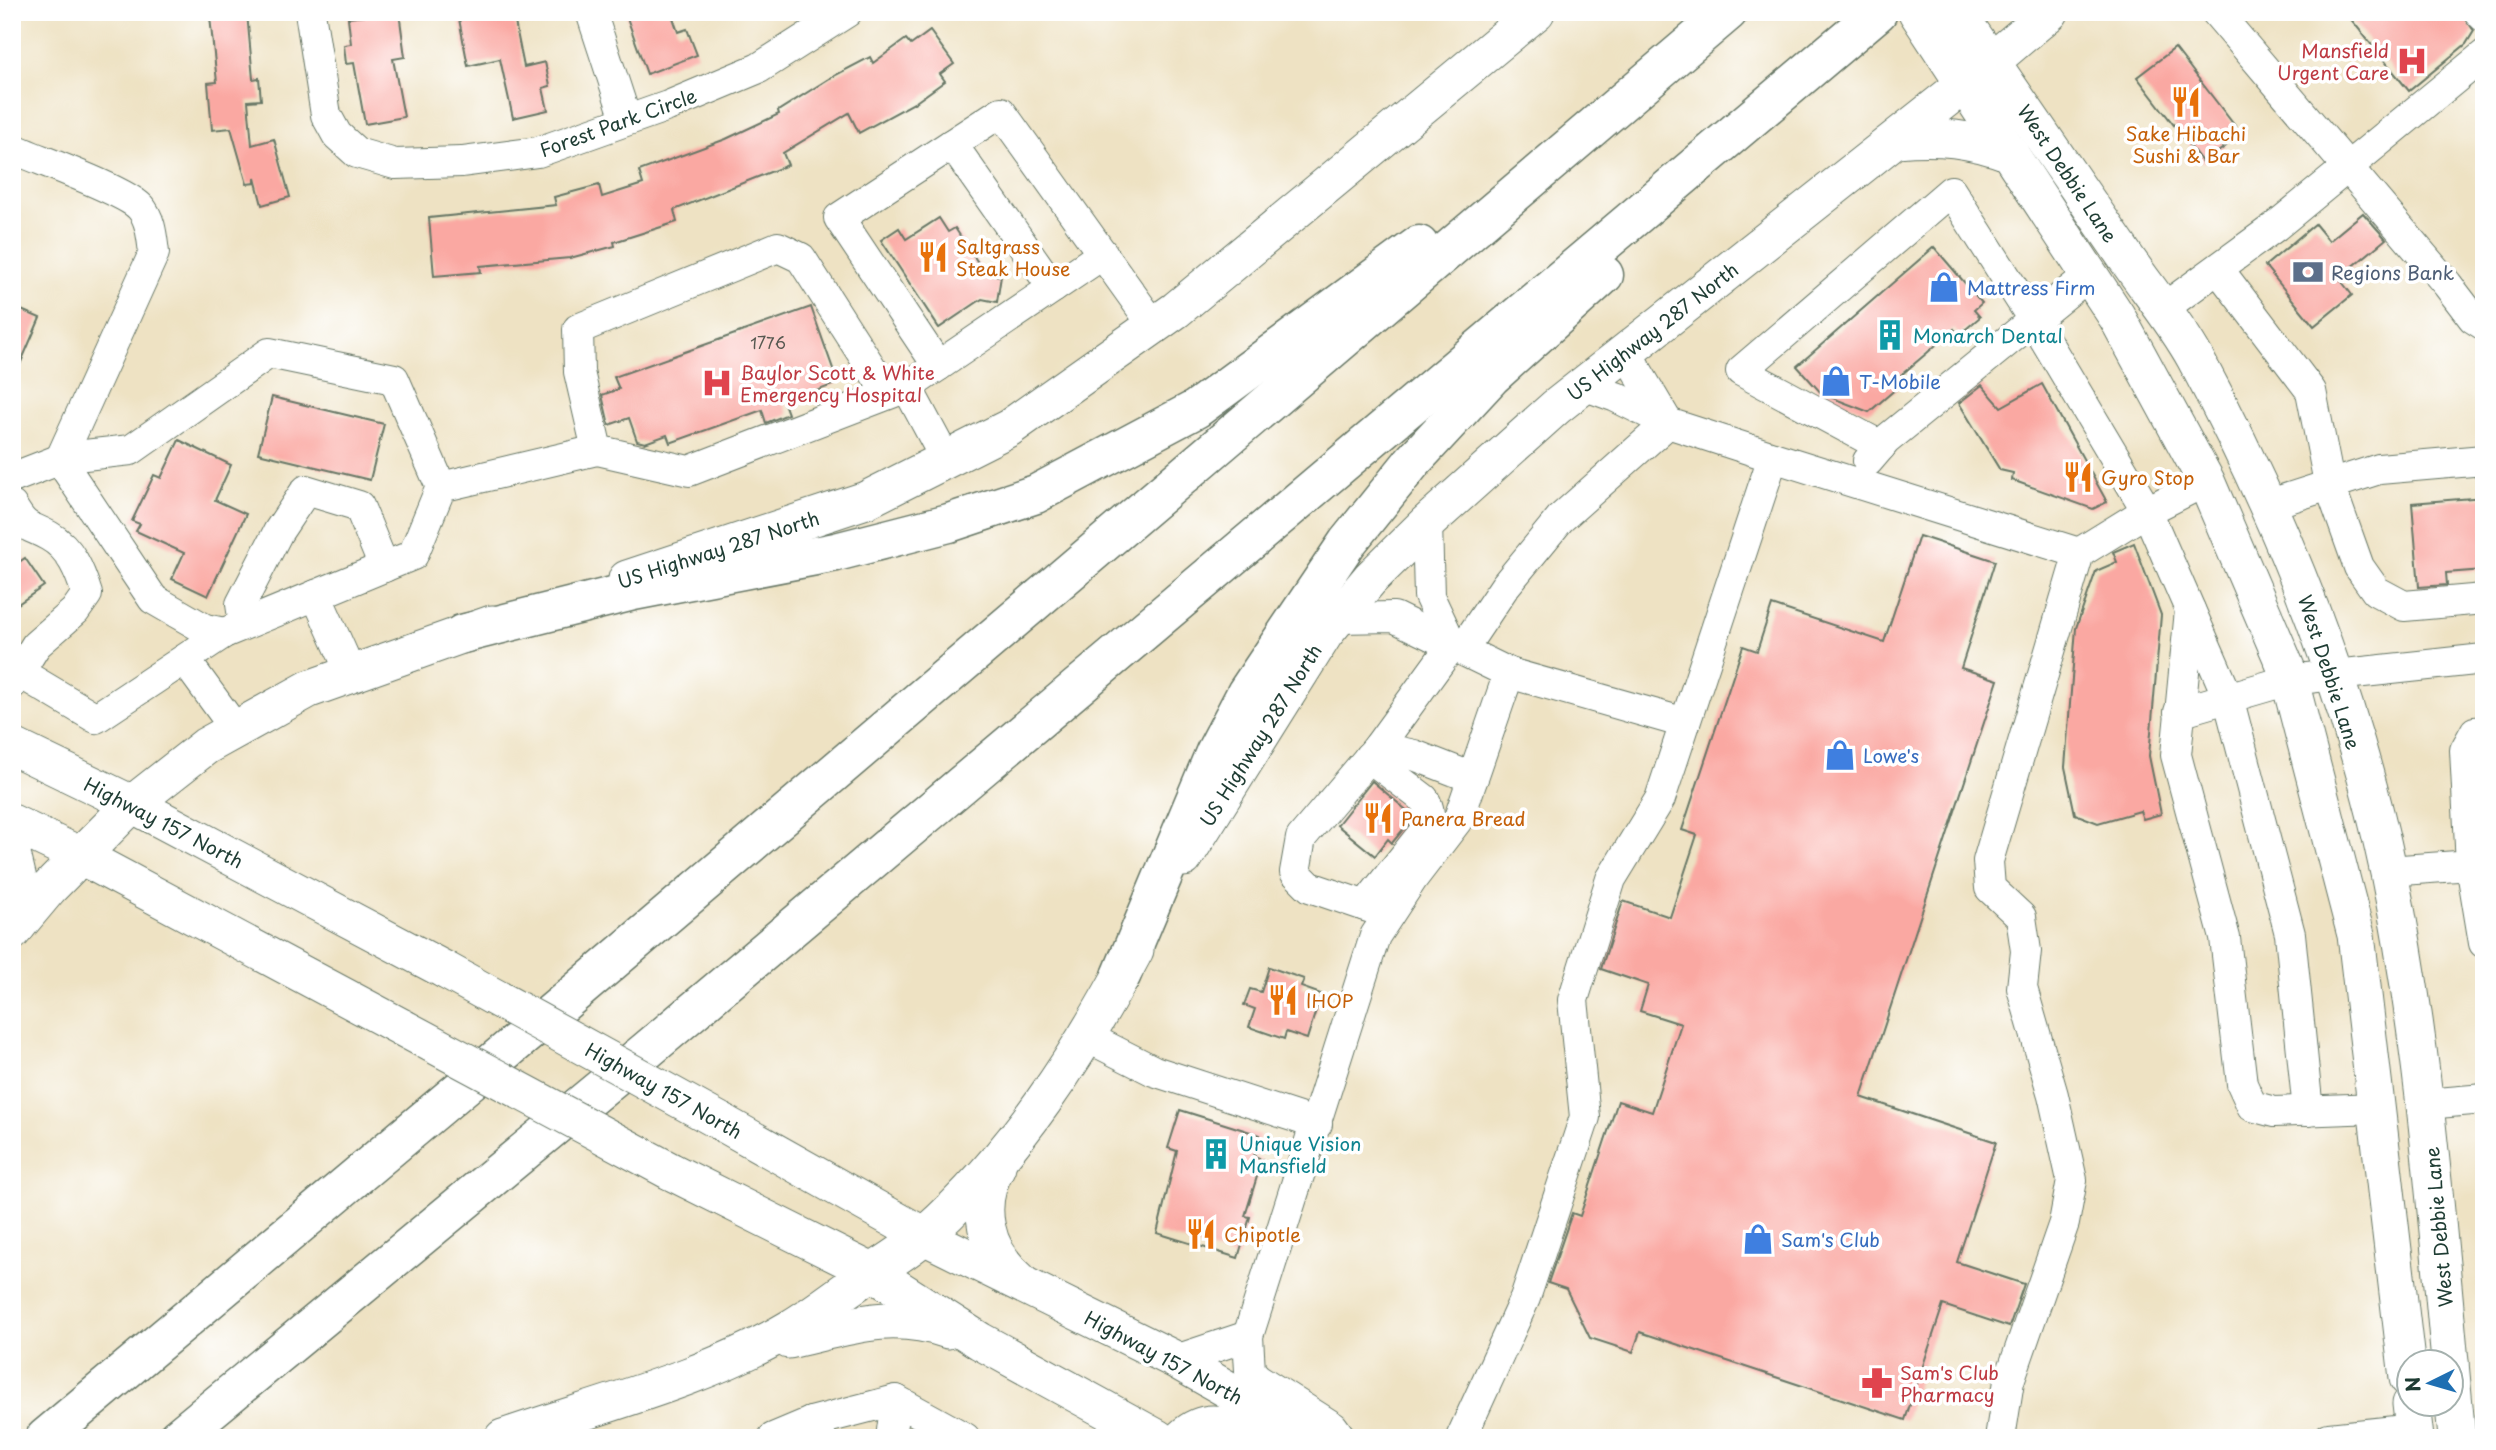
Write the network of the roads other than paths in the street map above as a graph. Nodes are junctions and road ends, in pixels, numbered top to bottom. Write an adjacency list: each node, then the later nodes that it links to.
1 (310, 12): 17 (street, Forest Park Circle)
2 (591, 12): 17 (street)
3 (847, 12): 17 (street, Forest Park Circle)
4 (1536, 12): 30 (main road, US Highway 287 North)
5 (1728, 12): 16 (highway)
6 (1878, 12): 15 (highway)
7 (1917, 12): 14 (main road)
8 (1957, 12): 14 (main road)
9 (2050, 12): 14 (main road, US Highway 287 North)
10 (2216, 12): 22 (street)
11 (2479, 12): 12 (street)
12 (2484, 17)
13 (2484, 55): 22 (street)
14 (1979, 72): 18 (main road, US Highway 287 North); 21 (main road, West Debbie Lane); 27 (main road, West Debbie Lane)
15 (1785, 89): 86 (highway); 108 (highway)
16 (1610, 113): 58 (highway); 107 (highway)
17 (626, 118)
18 (1896, 139): 21 (main road); 31 (main road, US Highway 287 North)
19 (952, 144): 23 (street); 26 (street); 32 (street)
20 (12, 148): 39 (street)
21 (2010, 153): 25 (main road, West Debbie Lane)
22 (2348, 167): 24 (street); 29 (street)
23 (1103, 254): 26 (street); 30 (street)
24 (2219, 270): 27 (street); 45 (street)
25 (2089, 275): 28 (street); 44 (main road, West Debbie Lane)
26 (1053, 288): 32 (street)
27 (2161, 310): 47 (main road, West Debbie Lane)
28 (2034, 321): 36 (street); 36 (street); 49 (street)
29 (2484, 325)
30 (1154, 326): 40 (main road, US Highway 287 North)
31 (1626, 352): 33 (main road, US Highway 287 North); 35 (street)
32 (937, 366): 34 (street)
33 (1583, 385): 35 (street); 50 (main road, US Highway 287 North)
34 (897, 391): 37 (street); 37 (street); 40 (street)
35 (1668, 423): 38 (street); 59 (street)
36 (1881, 446): 43 (street)
37 (597, 450): 46 (street)
38 (1773, 457): 43 (street); 69 (street)
39 (60, 460): 42 (street); 46 (street); 57 (street)
40 (946, 460): 58 (main road, US Highway 287 North)
41 (2484, 460): 45 (street)
42 (12, 478)
43 (1851, 479): 51 (street)
44 (2206, 481): 49 (street); 66 (main road, West Debbie Lane)
45 (2329, 483): 47 (street); 54 (street)
46 (441, 487): 52 (street)
47 (2267, 505): 65 (main road, West Debbie Lane)
48 (12, 506): 64 (street)
49 (2147, 511): 51 (street); 55 (street)
50 (1427, 523): 56 (main road, US Highway 287 North); 59 (street)
51 (2079, 553): 119 (street)
52 (384, 567): 53 (street); 57 (street)
53 (316, 595): 57 (street); 62 (street)
54 (2484, 599)
55 (2190, 606): 67 (street); 68 (street)
56 (1337, 618): 59 (street); 86 (main road, US Highway 287 North)
57 (234, 628): 61 (street)
58 (462, 634): 62 (main road, US Highway 287 North)
59 (1457, 648): 63 (street); 74 (street)
60 (2484, 659): 65 (street)
61 (185, 660): 64 (street); 70 (street)
62 (351, 673): 70 (main road, US Highway 287 North)
63 (1509, 673): 69 (street); 76 (street)
64 (14, 674)
65 (2334, 674): 66 (street); 81 (main road, West Debbie Lane)
66 (2289, 680): 67 (street); 90 (main road, West Debbie Lane)
67 (2228, 697): 68 (street); 91 (street)
68 (2179, 712): 91 (street)
69 (1685, 723): 118 (street)
70 (236, 730): 73 (main road, US Highway 287 North)
71 (2484, 731): 82 (street)
72 (12, 747): 75 (main road, Highway 157 North)
73 (198, 752): 75 (main road); 77 (main road, US Highway 287 North)
74 (1374, 752): 76 (street); 83 (street); 83 (street)
75 (72, 775): 77 (main road, Highway 157 North)
76 (1473, 778): 83 (street)
77 (132, 804): 80 (main road, US Highway 287 North); 94 (main road, Highway 157 North, bridge)
78 (12, 823): 80 (main road)
79 (12, 854): 84 (main road)
80 (81, 856): 84 (main road, US Highway 287 North); 95 (main road, bridge)
81 (2388, 871): 82 (street); 89 (main road, West Debbie Lane)
82 (2477, 884): 85 (street)
83 (1377, 910): 92 (street)
84 (15, 928)
85 (2484, 943)
86 (1121, 976): 87 (main road, US Highway 287 North)
87 (1087, 1037): 92 (street); 93 (main road, US Highway 287 North)
88 (2484, 1099): 89 (street)
89 (2426, 1104): 90 (main road); 101 (main road, West Debbie Lane)
90 (2376, 1108): 91 (street); 100 (main road, West Debbie Lane)
91 (2308, 1111)
92 (1317, 1124): 97 (street)
93 (1004, 1153): 94 (main road, US Highway 287 North); 96 (main road)
94 (924, 1236): 95 (main road, US Highway 287 North); 96 (main road, Highway 157 North)
95 (872, 1272): 98 (main road); 99 (main road, US Highway 287 North)
96 (1028, 1287): 102 (main road, Highway 157 North)
97 (1248, 1336): 102 (street); 117 (street)
98 (980, 1341): 99 (main road); 113 (main road)
99 (751, 1348): 109 (main road, US Highway 287 North)
100 (2405, 1348)
101 (2449, 1348)
102 (1176, 1360): 116 (main road, Highway 157 North)
103 (896, 1400): 106 (street); 111 (street); 112 (street)
104 (2455, 1418): 121 (main road, West Debbie Lane)
105 (2413, 1424): 120 (street)
106 (816, 1430): 110 (street)
107 (45, 1438)
108 (177, 1438)
109 (503, 1438)
110 (773, 1438)
111 (891, 1438)
112 (965, 1438)
113 (1157, 1438)
114 (1182, 1438): 115 (main road)
115 (1252, 1438)
116 (1313, 1438)
117 (1341, 1438)
118 (1461, 1438)
119 (2000, 1438)
120 (2329, 1438)
121 (2457, 1438)

